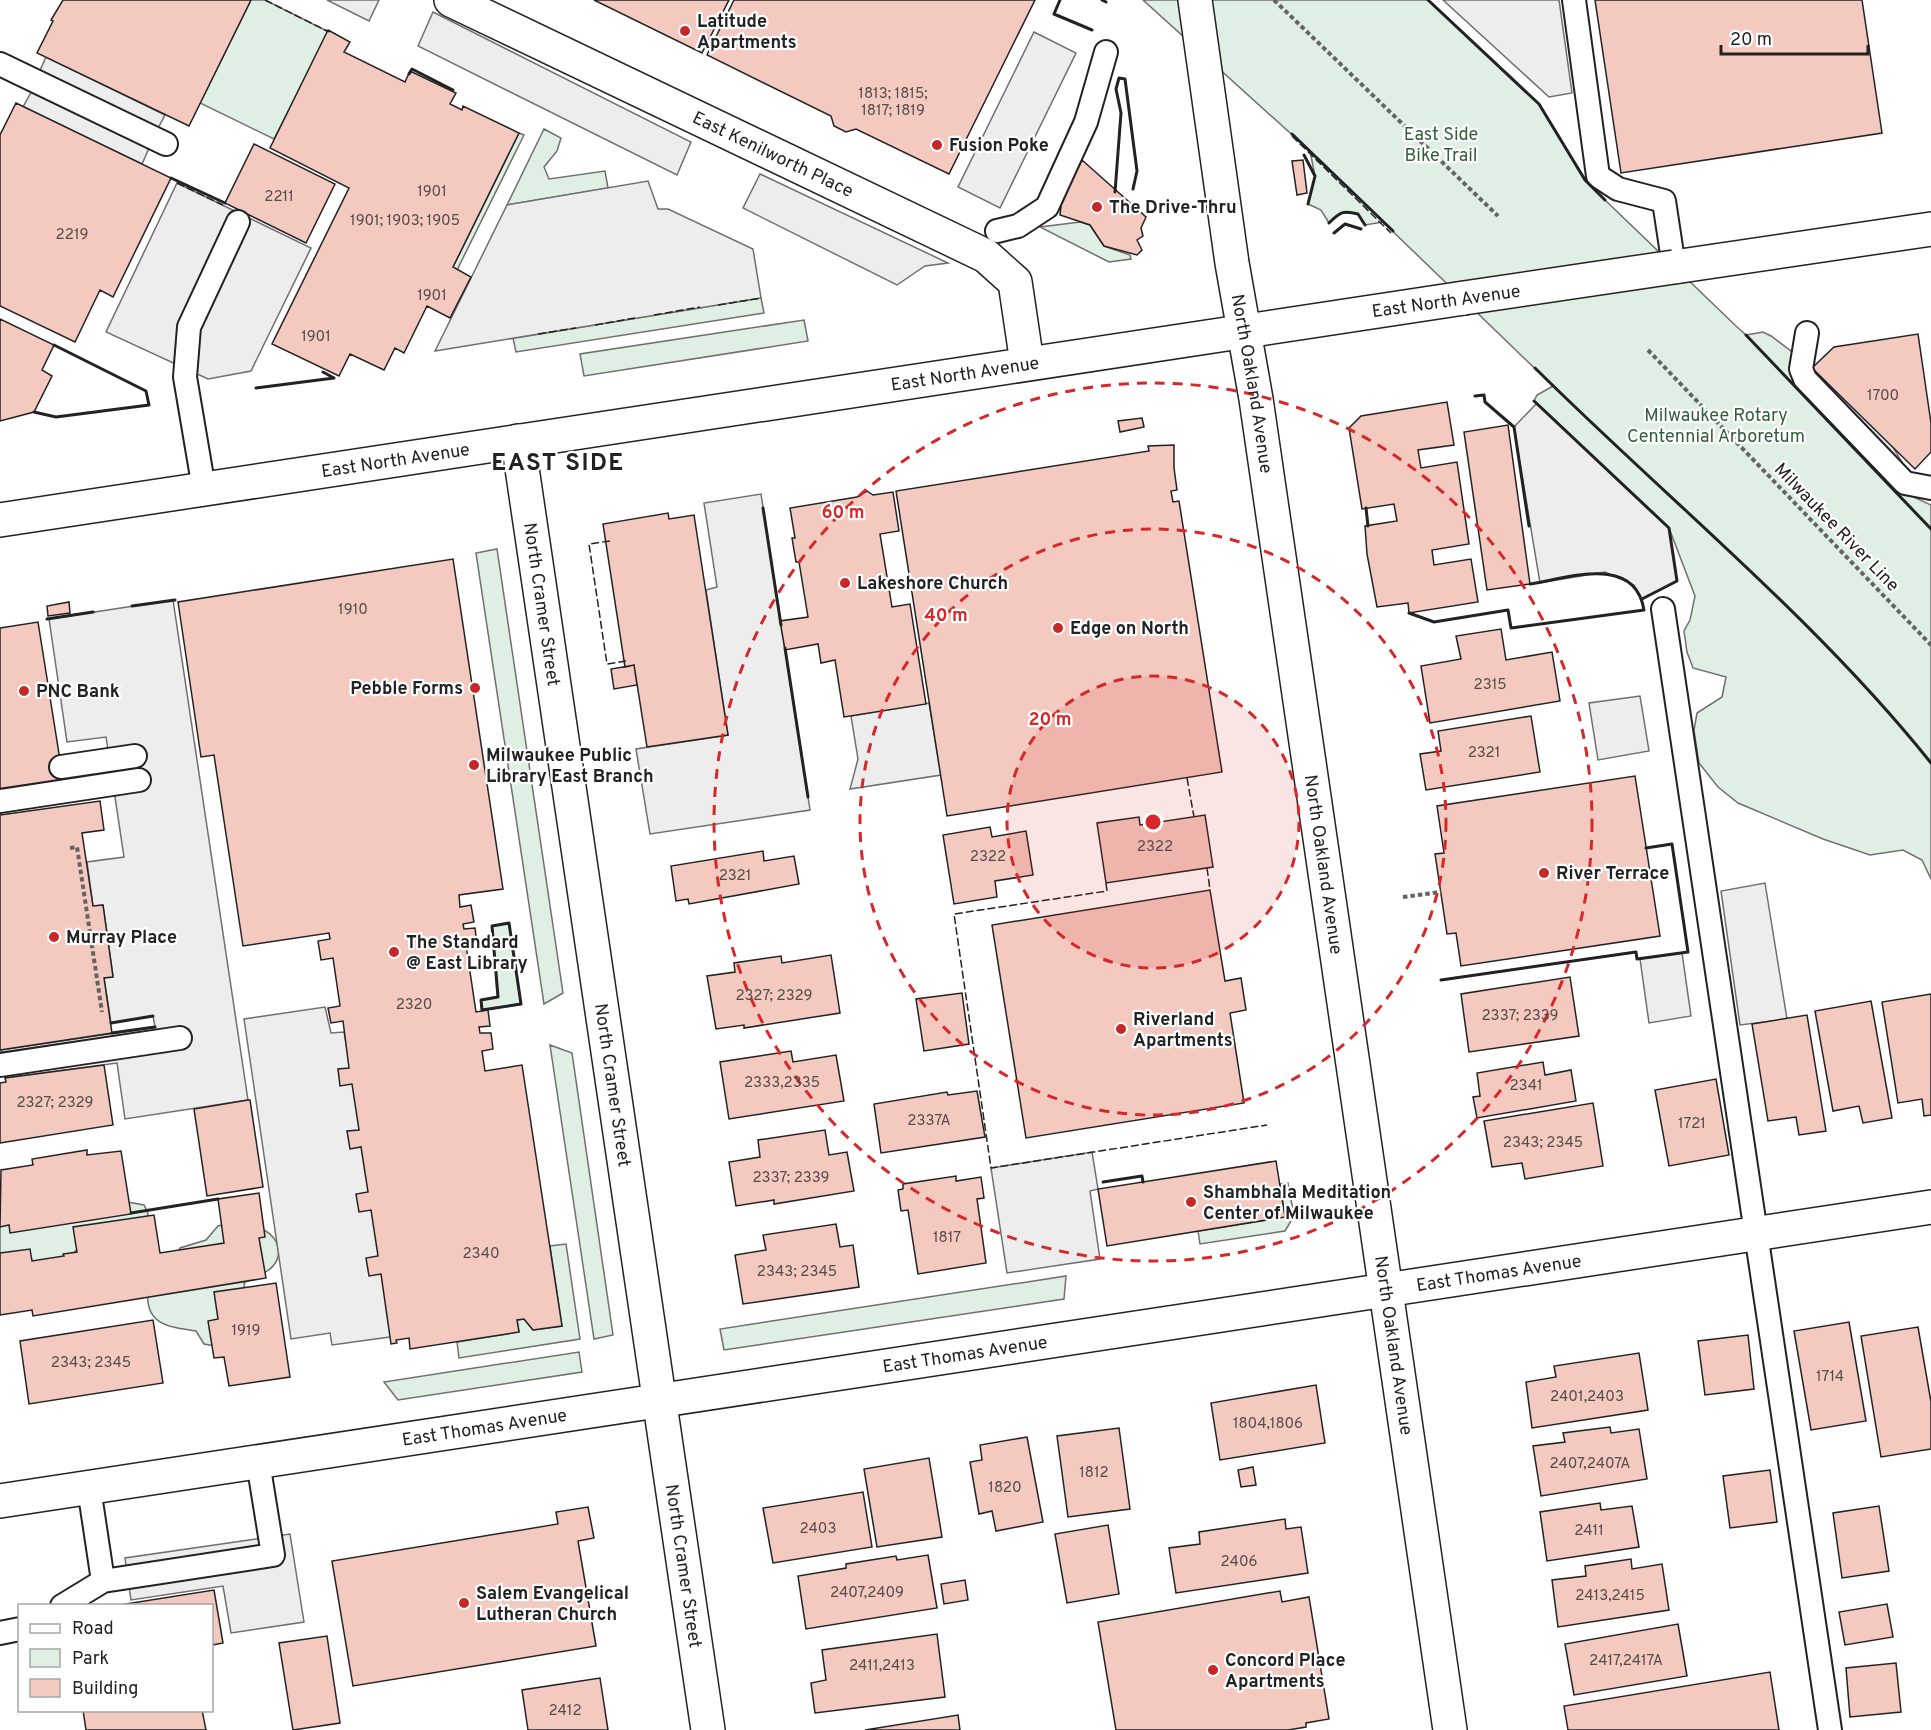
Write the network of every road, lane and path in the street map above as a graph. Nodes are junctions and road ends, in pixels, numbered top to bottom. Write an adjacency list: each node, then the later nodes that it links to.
1 (451, 0): 16 (street, East Kenilworth Place)
2 (1195, 0): 13 (street, North Oakland Avenue)
3 (1274, 0): 8 (path)
4 (1574, 0): 12 (lane)
5 (1106, 52): 11 (lane)
6 (0, 64): 7 (lane)
7 (166, 144)
8 (1498, 216)
9 (238, 222): 19 (lane)
10 (1931, 229): 12 (street, East North Avenue)
11 (997, 231)
12 (1674, 267): 13 (street, East North Avenue, bridge)
13 (1244, 330): 16 (street, East North Avenue); 41 (street, North Oakland Avenue)
14 (1807, 333): 18 (lane)
15 (1648, 350): 22 (path, Milwaukee River Line)
16 (1027, 363): 17 (street, East North Avenue)
17 (518, 441): 19 (street, East North Avenue); 42 (street, North Cramer Street)
18 (1931, 488)
19 (204, 489): 20 (street, East North Avenue)
20 (0, 520)
21 (1663, 609): 40 (lane)
22 (1931, 645)
23 (135, 756): 24 (lane)
24 (61, 768)
25 (139, 780): 26 (lane)
26 (0, 801)
27 (70, 848): 28 (path)
28 (78, 858): 29 (path); 32 (path)
29 (72, 859)
30 (1441, 892): 31 (path)
31 (1403, 897)
32 (91, 941): 33 (path); 34 (path)
33 (84, 942)
34 (93, 951): 35 (path); 36 (path)
35 (86, 952)
36 (102, 1017)
37 (180, 1038): 38 (lane)
38 (0, 1065)
39 (1931, 1207): 40 (street, East Thomas Avenue)
40 (1757, 1233): 41 (street, East Thomas Avenue); 52 (lane)
41 (1386, 1290): 42 (street, East Thomas Avenue); 51 (street, North Oakland Avenue)
42 (659, 1401): 43 (street, East Thomas Avenue); 50 (street, North Cramer Street)
43 (258, 1461): 44 (street, East Thomas Avenue); 46 (lane)
44 (89, 1488): 45 (street, East Thomas Avenue); 46 (lane)
45 (0, 1501)
46 (103, 1581): 47 (lane)
47 (64, 1604)
48 (18, 1629): 49 (lane)
49 (0, 1633)
50 (708, 1730)
51 (1450, 1730)
52 (1830, 1730)

